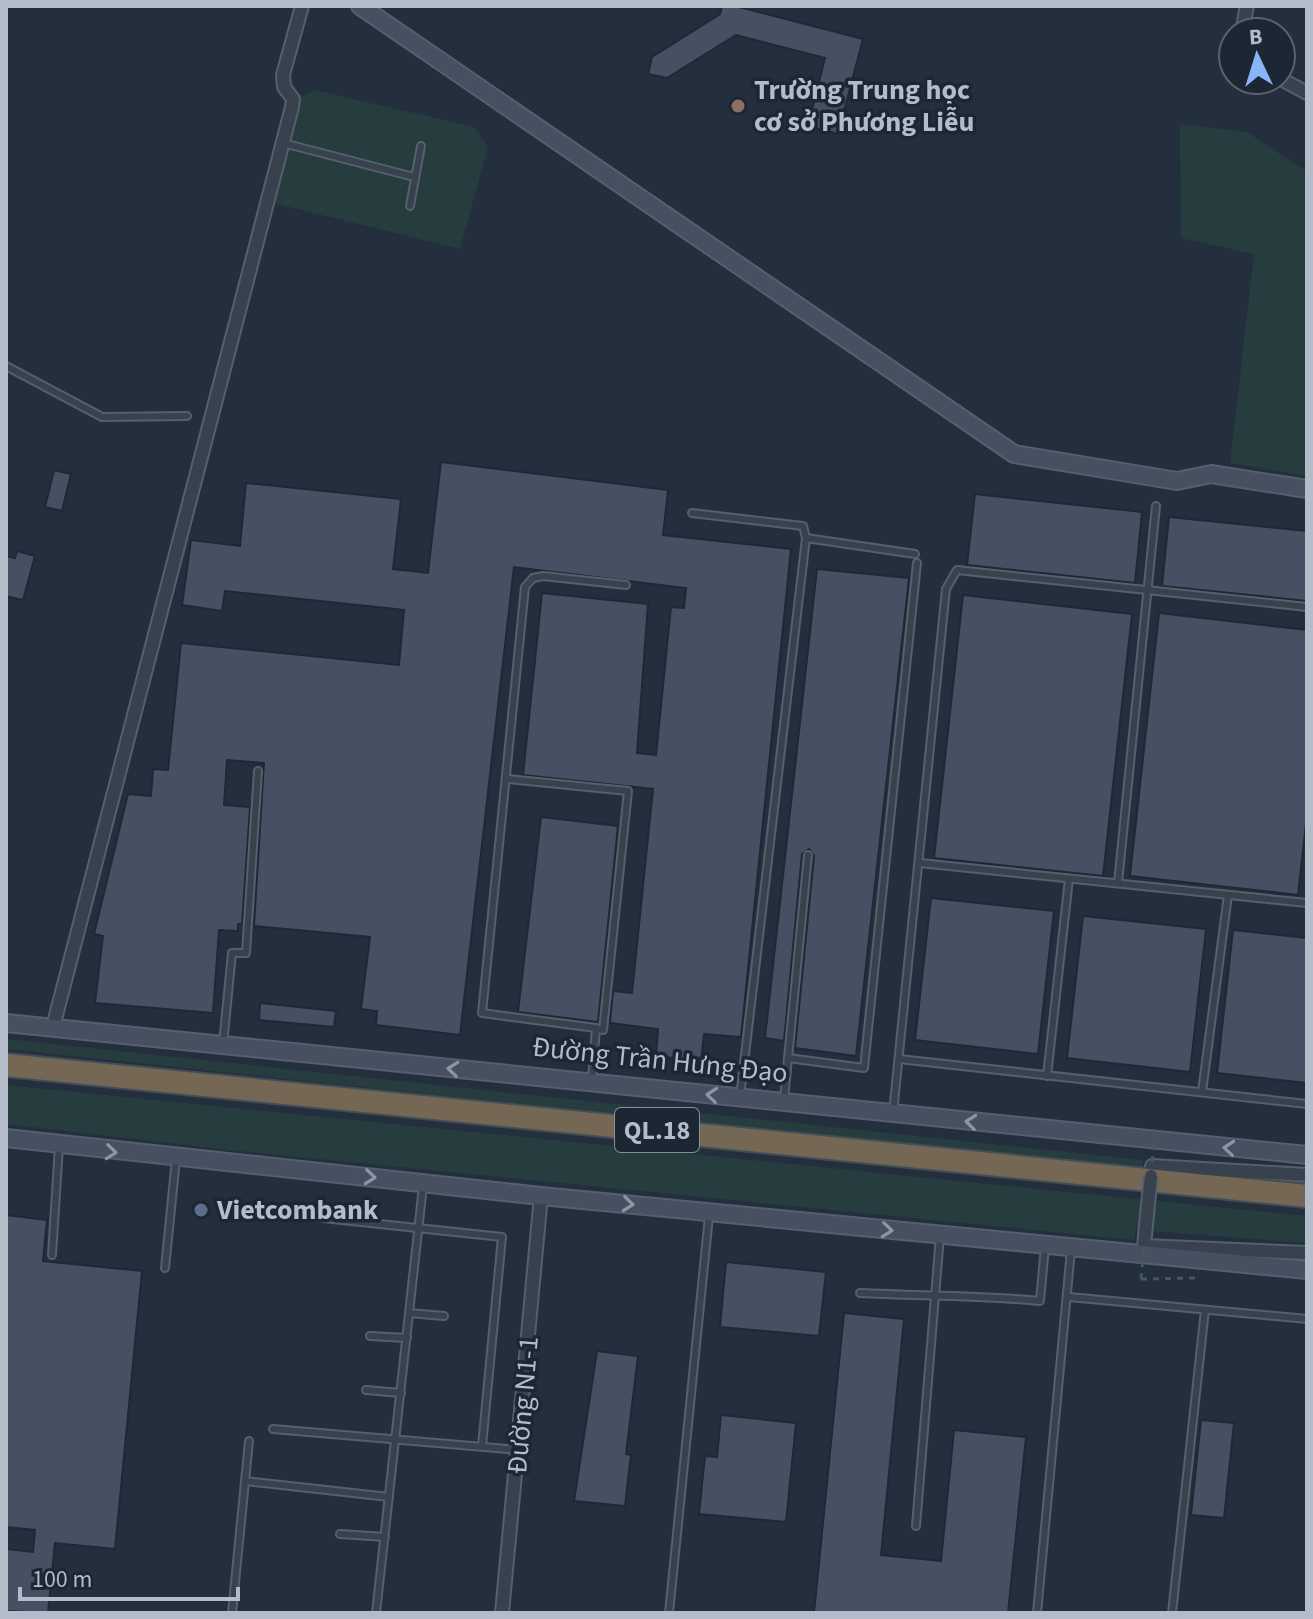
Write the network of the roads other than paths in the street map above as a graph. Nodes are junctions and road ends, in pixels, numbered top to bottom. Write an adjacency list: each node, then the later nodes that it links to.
1 (302, 6): 3 (street)
2 (360, 6): 9 (main road)
3 (283, 143): 5 (lane); 27 (street)
4 (421, 146): 5 (lane)
5 (414, 177): 6 (lane)
6 (410, 206)
7 (6, 366): 8 (lane)
8 (187, 416)
9 (1307, 489)
10 (1156, 506): 16 (lane)
11 (692, 513): 12 (lane)
12 (806, 538): 13 (lane); 36 (lane)
13 (915, 554)
14 (917, 563): 30 (lane)
15 (626, 585): 19 (lane)
16 (1148, 590): 17 (lane); 21 (lane); 23 (lane)
17 (1307, 607)
18 (258, 771): 29 (lane)
19 (507, 779): 28 (lane); 28 (lane)
20 (808, 855): 30 (lane)
21 (920, 863): 22 (lane); 31 (lane)
22 (1069, 879): 23 (lane); 33 (lane)
23 (1118, 883): 24 (lane)
24 (1228, 895): 25 (lane); 35 (lane)
25 (1307, 901)
26 (6, 1023): 27 (main road, Đường Trần Hưng Đạo)
27 (53, 1027): 29 (main road, Đường Trần Hưng Đạo)
28 (596, 1029): 34 (lane)
29 (223, 1044): 34 (main road, Đường Trần Hưng Đạo, one-way to 29)
30 (788, 1058): 37 (lane)
31 (899, 1059): 33 (lane); 39 (lane)
32 (6, 1065): 47 (highway, QL.18)
33 (1047, 1076): 35 (lane)
34 (592, 1083): 36 (main road, Đường Trần Hưng Đạo, one-way to 34)
35 (1202, 1092): 38 (lane)
36 (740, 1097): 37 (main road, Đường Trần Hưng Đạo)
37 (783, 1102): 39 (main road, Đường Trần Hưng Đạo)
38 (1307, 1104)
39 (893, 1114): 42 (main road, Đường Trần Hưng Đạo, one-way to 39)
40 (6, 1138): 41 (main road)
41 (59, 1146): 43 (main road, one-way to 43); 55 (lane)
42 (1307, 1155)
43 (176, 1159): 45 (main road, one-way to 45); 56 (lane)
44 (1307, 1175): 54 (street, bridge)
45 (423, 1183): 46 (main road); 50 (lane)
46 (541, 1196): 48 (main road, one-way to 48); 73 (street, Đường N1-1)
47 (1307, 1196)
48 (709, 1212): 51 (main road, one-way to 51); 82 (lane)
49 (295, 1215): 50 (lane)
50 (419, 1226): 62 (lane); 72 (lane)
51 (940, 1236): 52 (main road); 59 (lane)
52 (1045, 1246): 53 (main road); 59 (lane)
53 (1072, 1249): 57 (main road); 60 (lane)
54 (1307, 1253)
55 (52, 1255)
56 (165, 1268)
57 (1307, 1270)
58 (860, 1293): 59 (lane)
59 (935, 1297): 76 (lane)
60 (1069, 1297): 61 (lane); 83 (lane)
61 (1205, 1310): 64 (lane); 84 (lane)
62 (409, 1313): 63 (lane); 66 (lane)
63 (444, 1316)
64 (1307, 1319)
65 (370, 1336): 66 (lane)
66 (407, 1338): 68 (lane)
67 (366, 1390): 68 (lane)
68 (401, 1393): 70 (lane)
69 (273, 1429): 70 (lane)
70 (396, 1439): 72 (lane); 75 (lane)
71 (249, 1441): 74 (lane)
72 (482, 1446): 73 (lane)
73 (519, 1450): 81 (street, Đường N1-1)
74 (245, 1481): 75 (lane); 79 (lane)
75 (389, 1497): 78 (lane)
76 (916, 1526)
77 (340, 1534): 78 (lane)
78 (385, 1537): 80 (lane)
79 (232, 1613)
80 (376, 1613)
81 (502, 1613)
82 (669, 1613)
83 (1037, 1613)
84 (1172, 1613)

